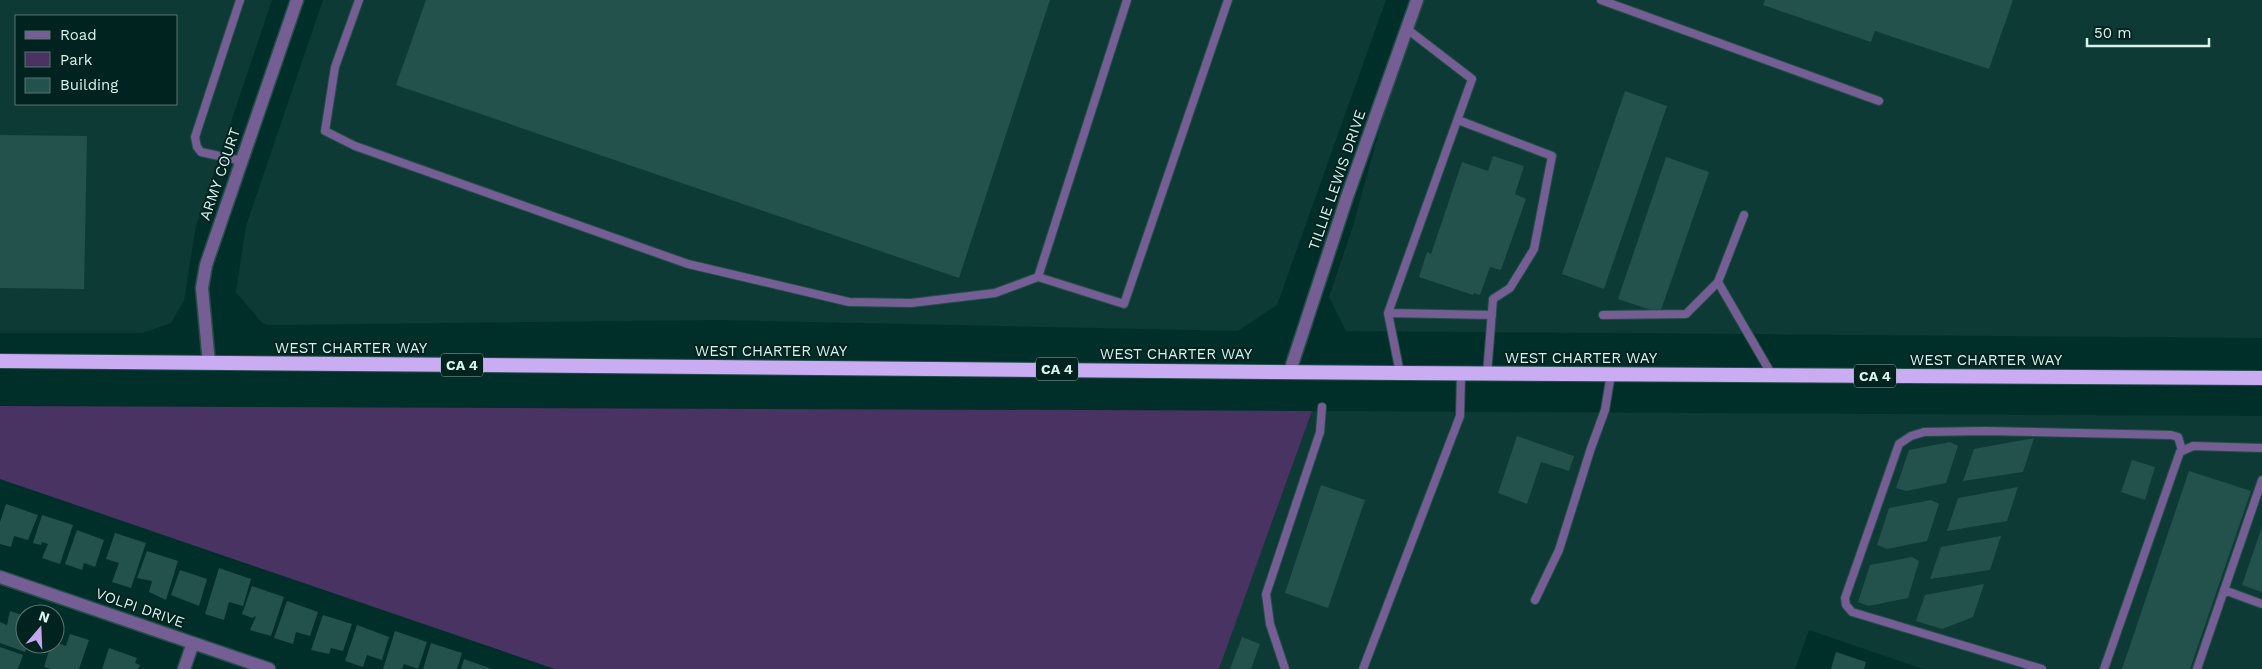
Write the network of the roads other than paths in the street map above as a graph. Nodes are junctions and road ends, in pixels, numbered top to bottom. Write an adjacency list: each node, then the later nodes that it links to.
1 (240, 0): 11 (lane)
2 (296, 0): 11 (street, ARMY COURT)
3 (359, 0): 13 (lane)
4 (1127, 0): 13 (lane)
5 (1228, 0): 13 (lane)
6 (1418, 0): 8 (street, TILLIE LEWIS DRIVE)
7 (1601, 0): 9 (lane)
8 (1407, 29): 10 (lane); 20 (street, TILLIE LEWIS DRIVE)
9 (1879, 101)
10 (1458, 120): 15 (lane); 16 (lane)
11 (242, 161): 19 (street, ARMY COURT)
12 (1744, 215): 14 (lane)
13 (1038, 277)
14 (1718, 282): 17 (lane); 25 (lane)
15 (1388, 313): 16 (lane); 21 (lane)
16 (1492, 315): 23 (lane)
17 (1603, 315)
18 (0, 361): 19 (highway, WEST CHARTER WAY / CA 4)
19 (209, 363): 20 (highway, WEST CHARTER WAY / CA 4)
20 (1290, 371): 21 (highway, WEST CHARTER WAY / CA 4)
21 (1400, 373): 22 (highway, WEST CHARTER WAY / CA 4)
22 (1461, 374): 23 (highway, WEST CHARTER WAY / CA 4); 39 (lane)
23 (1487, 374): 24 (highway, WEST CHARTER WAY / CA 4)
24 (1611, 374): 25 (highway, WEST CHARTER WAY / CA 4); 33 (lane)
25 (1772, 375): 26 (highway, WEST CHARTER WAY / CA 4)
26 (2262, 378)
27 (1322, 407): 38 (lane)
28 (2262, 448): 29 (lane)
29 (2182, 450): 40 (lane); 41 (lane)
30 (2262, 480): 32 (lane)
31 (0, 577): 35 (street, VOLPI DRIVE)
32 (2224, 590): 34 (lane); 42 (lane)
33 (1536, 600)
34 (2262, 604)
35 (193, 643): 36 (street); 37 (street, VOLPI DRIVE)
36 (184, 669)
37 (269, 669)
38 (1285, 669)
39 (1363, 669)
40 (2042, 669)
41 (2104, 669)
42 (2197, 669)

